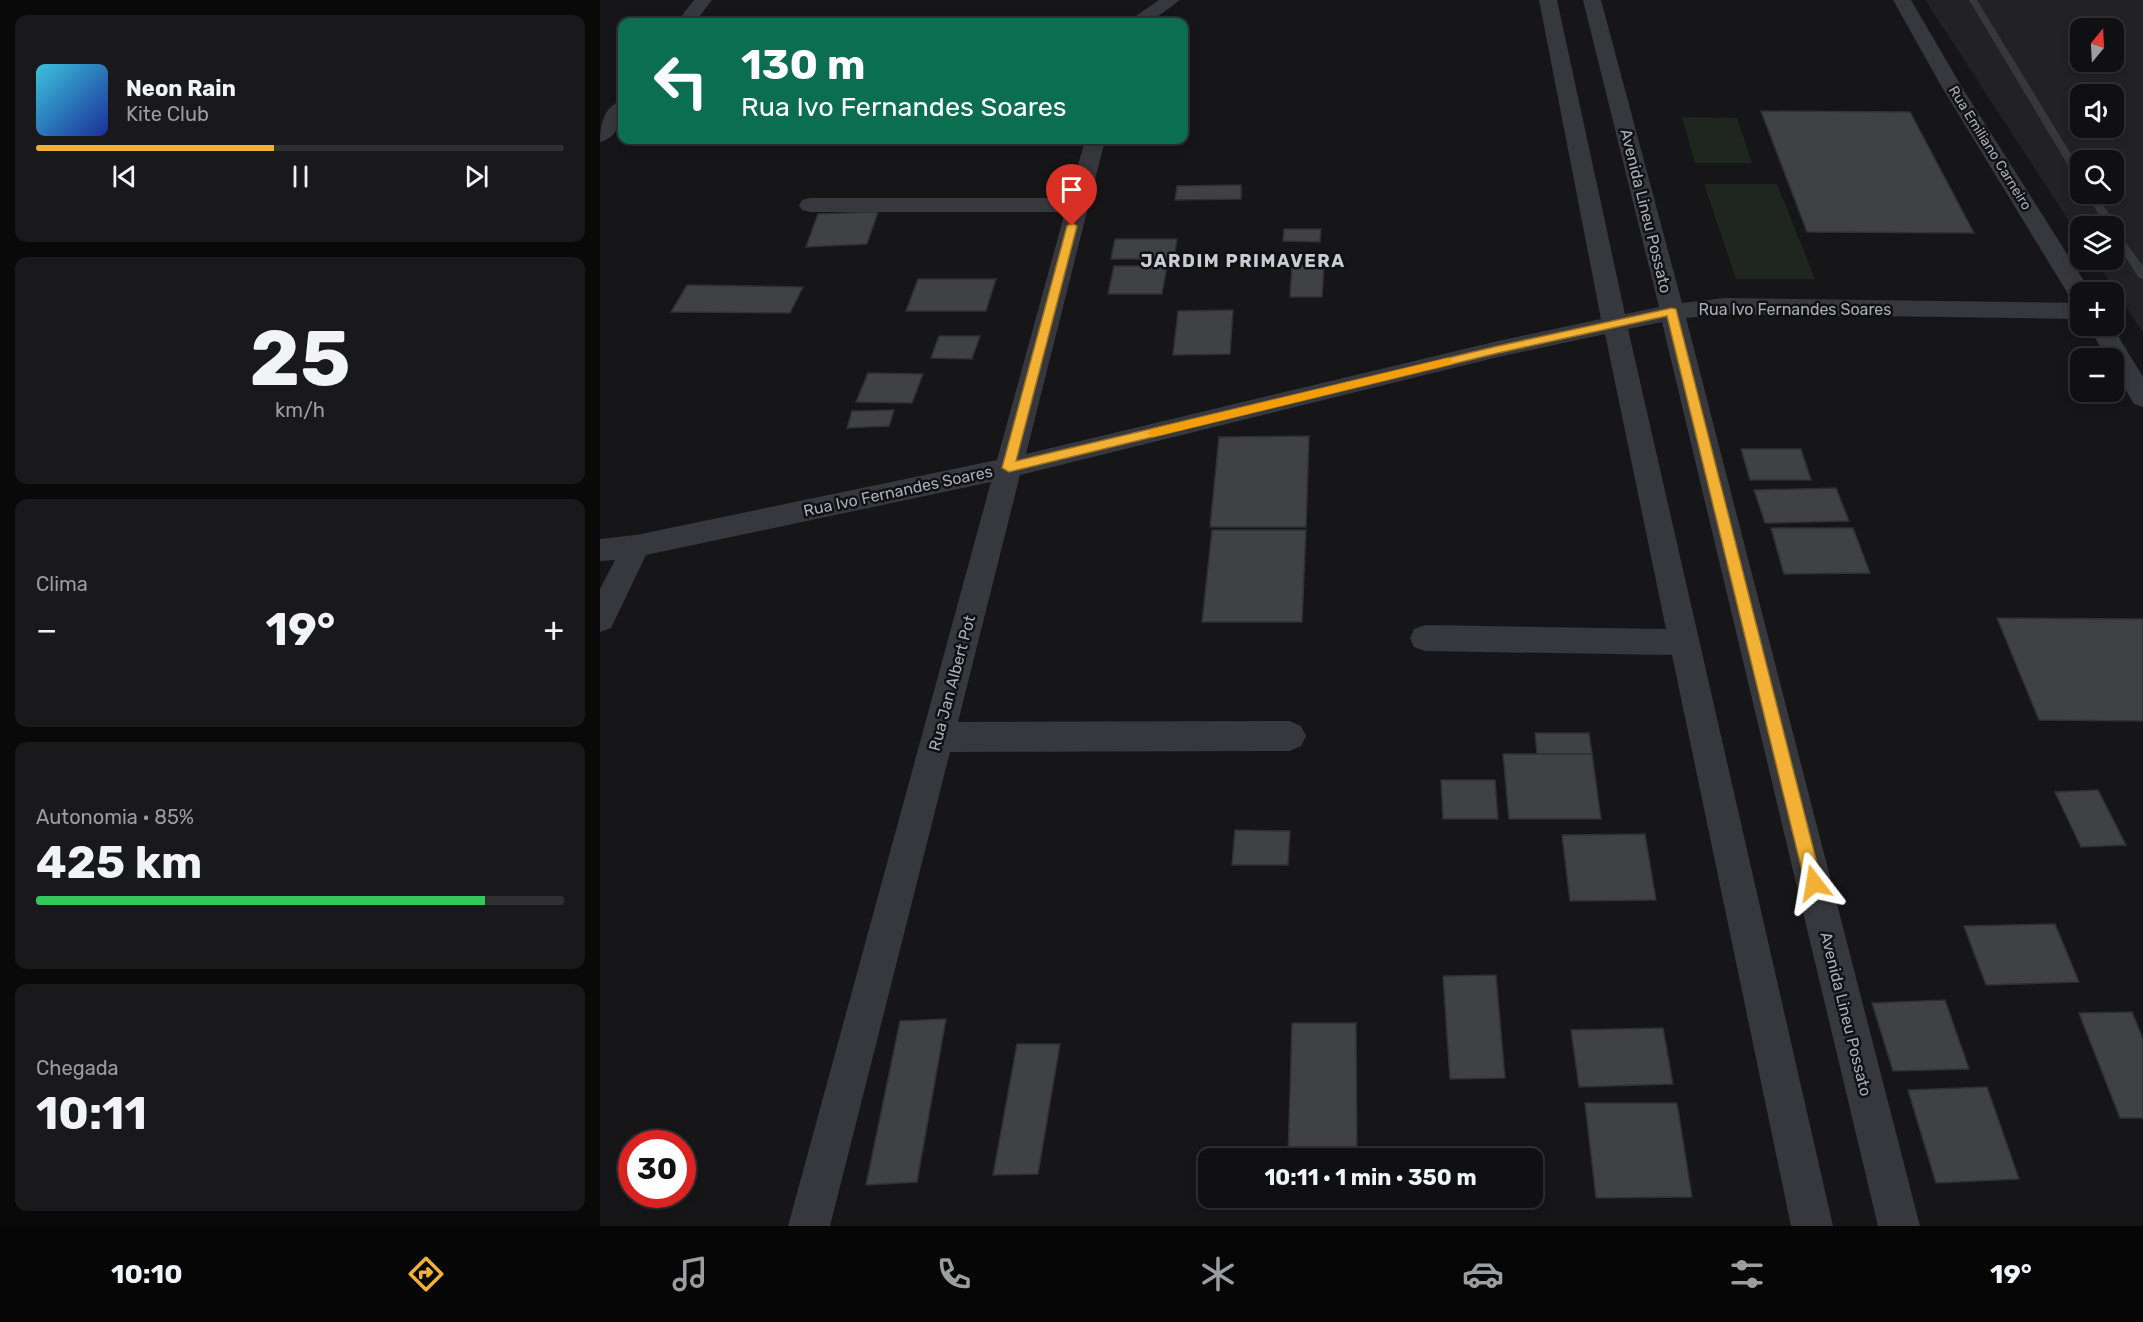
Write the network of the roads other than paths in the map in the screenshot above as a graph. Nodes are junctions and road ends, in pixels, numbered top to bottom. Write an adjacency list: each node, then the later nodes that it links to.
1 (704, 0): 7 (street)
2 (1171, 0): 8 (street)
3 (1548, 0): 20 (street)
4 (1592, 0): 19 (street, Avenida Lineu Possato)
5 (1902, 0): 17 (street, Rua Emiliano Carneiro)
6 (1973, 0): 12 (lane)
7 (689, 18)
8 (1145, 18)
9 (618, 112): 10 (street)
10 (600, 136)
11 (1094, 144): 14 (street, Rua Jan Albert Pot)
12 (2070, 160)
13 (810, 205): 14 (street)
14 (1078, 205): 23 (street, Rua Jan Albert Pot)
15 (2124, 246): 16 (lane)
16 (2143, 275)
17 (2073, 282)
18 (2070, 311): 19 (street, Rua Ivo Fernandes Soares)
19 (1672, 312): 20 (street, Rua Ivo Fernandes Soares); 33 (street, Avenida Lineu Possato)
20 (1615, 326): 23 (street, Rua Ivo Fernandes Soares); 28 (street)
21 (2106, 336): 22 (street)
22 (2143, 398)
23 (1009, 468): 24 (street, Rua Ivo Fernandes Soares); 30 (street, Rua Jan Albert Pot)
24 (636, 546): 25 (street, Rua Ivo Fernandes Soares); 26 (street)
25 (600, 550)
26 (600, 619)
27 (1425, 638): 28 (street)
28 (1684, 642): 32 (street)
29 (1290, 736): 30 (street)
30 (938, 737): 31 (street, Rua Jan Albert Pot)
31 (809, 1226)
32 (1812, 1226)
33 (1899, 1226)

